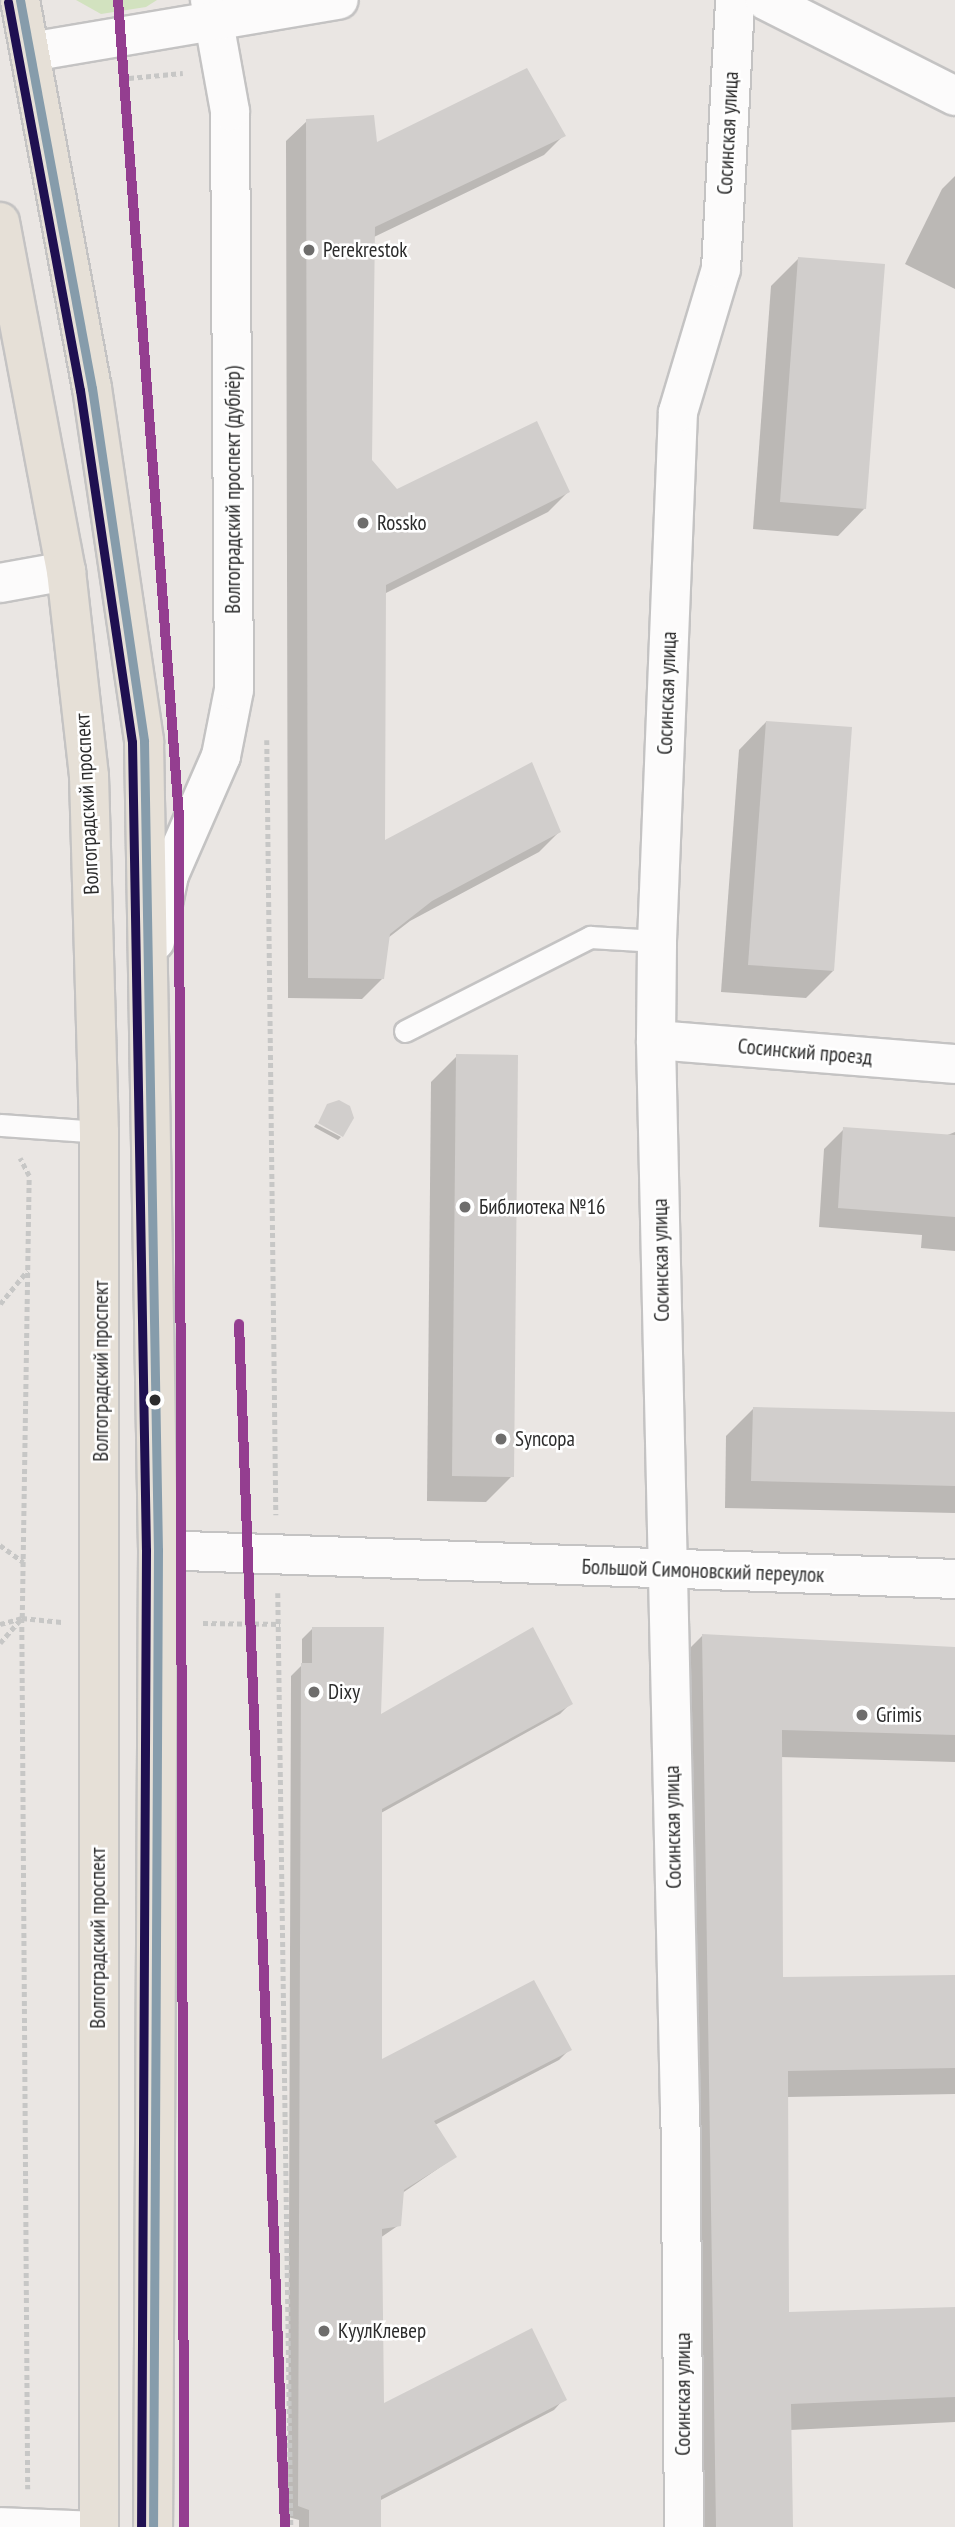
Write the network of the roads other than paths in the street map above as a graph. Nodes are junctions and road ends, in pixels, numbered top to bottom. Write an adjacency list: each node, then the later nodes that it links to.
1 (20, 0): 6 (main road)
2 (339, 0): 5 (street)
3 (735, 0): 11 (street, Сосинская улица)
4 (765, 0): 7 (street)
5 (212, 11): 6 (street); 12 (street, Волгоградский проспект (дублёр))
6 (30, 52): 12 (main road)
7 (955, 96)
8 (0, 222): 9 (main road, Волгоградский проспект)
9 (66, 571): 10 (street); 17 (main road, Волгоградский проспект)
10 (0, 583)
11 (657, 941): 13 (lane); 14 (street, Сосинская улица)
12 (149, 967): 18 (main road)
13 (405, 1031)
14 (656, 1040): 15 (street, Сосинский проезд); 19 (street, Сосинская улица)
15 (955, 1064)
16 (0, 1125): 17 (lane)
17 (99, 1132): 22 (main road, Волгоградский проспект)
18 (158, 1550): 19 (street, Большой Симоновский переулок); 23 (main road)
19 (667, 1569): 20 (street, Большой Симоновский переулок); 24 (street, Сосинская улица)
20 (955, 1579)
21 (0, 2518): 22 (lane)
22 (99, 2524)
23 (153, 2527)
24 (684, 2527)

